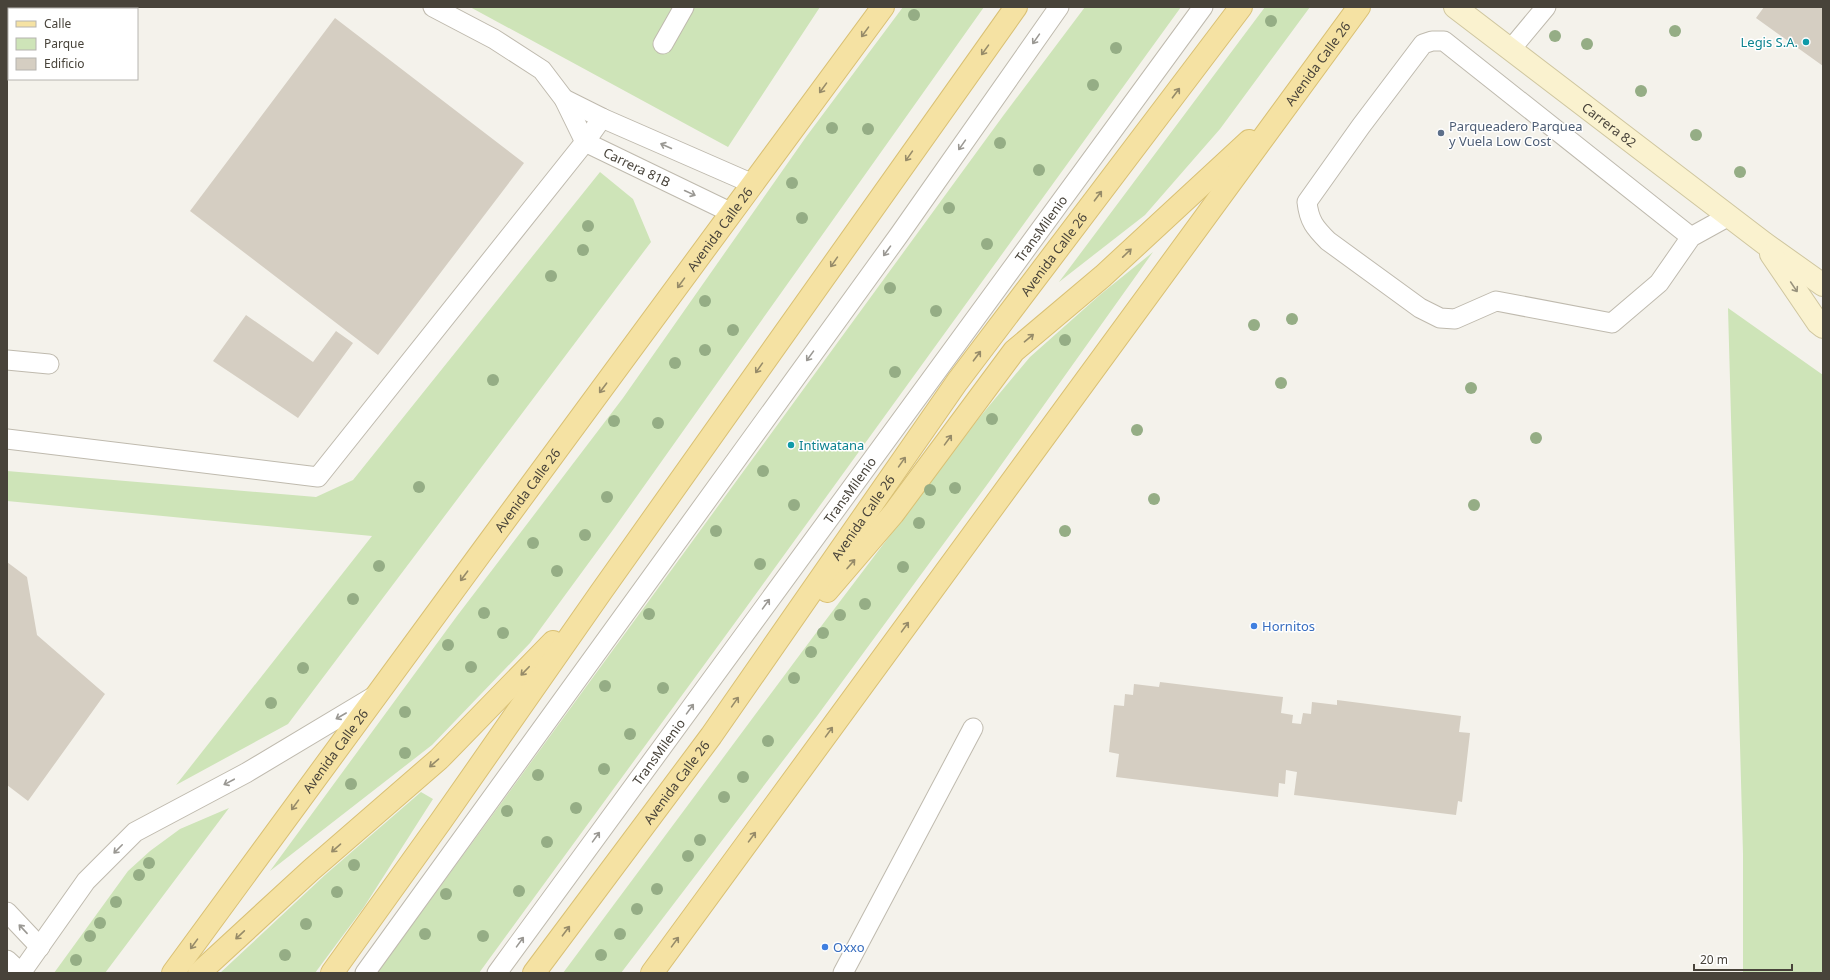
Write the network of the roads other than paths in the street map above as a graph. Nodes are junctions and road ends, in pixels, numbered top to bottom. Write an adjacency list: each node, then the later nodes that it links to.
1 (433, 7): 13 (lane)
2 (684, 7): 11 (lane)
3 (883, 7): 17 (main road, Avenida Calle 26, one-way to 17)
4 (1016, 7): 27 (main road, one-way to 27)
5 (1059, 7): 38 (lane, one-way to 38)
6 (1203, 7): 39 (lane, TransMilenio, one-way to 6)
7 (1241, 7): 28 (main road, Avenida Calle 26, one-way to 7)
8 (1359, 7): 14 (main road, Avenida Calle 26)
9 (1455, 7): 12 (street, Carrera 82)
10 (1546, 7): 12 (lane)
11 (663, 44)
12 (1512, 49): 19 (street, Carrera 82)
13 (564, 99): 15 (lane); 16 (lane)
14 (1284, 109): 28 (main road, one-way to 14); 41 (main road, Avenida Calle 26, one-way to 14)
15 (602, 118): 16 (lane); 17 (lane, one-way to 15)
16 (585, 142): 18 (lane, Carrera 81B, one-way to 18); 26 (lane)
17 (753, 184): 18 (main road, Avenida Calle 26)
18 (732, 213): 29 (main road, Avenida Calle 26, one-way to 29)
19 (1729, 216): 20 (lane); 21 (street, Carrera 82)
20 (1691, 237): 20 (lane)
21 (1764, 243): 22 (street, Carrera 82); 23 (street, Carrera 82, one-way to 23)
22 (1823, 285)
23 (1823, 327)
24 (7, 360): 25 (lane)
25 (49, 364)
26 (7, 439)
27 (601, 592): 36 (main road, one-way to 36); 37 (main road)
28 (752, 678): 40 (main road, Avenida Calle 26, one-way to 28)
29 (374, 697): 32 (lane, one-way to 32); 35 (main road, Avenida Calle 26, one-way to 35)
30 (973, 728): 42 (lane)
31 (7, 912): 32 (lane, one-way to 31)
32 (40, 947): 34 (lane)
33 (7, 960): 34 (lane)
34 (21, 973)
35 (173, 973)
36 (199, 973)
37 (332, 973)
38 (365, 973)
39 (497, 973)
40 (534, 973)
41 (652, 973)
42 (842, 973)

